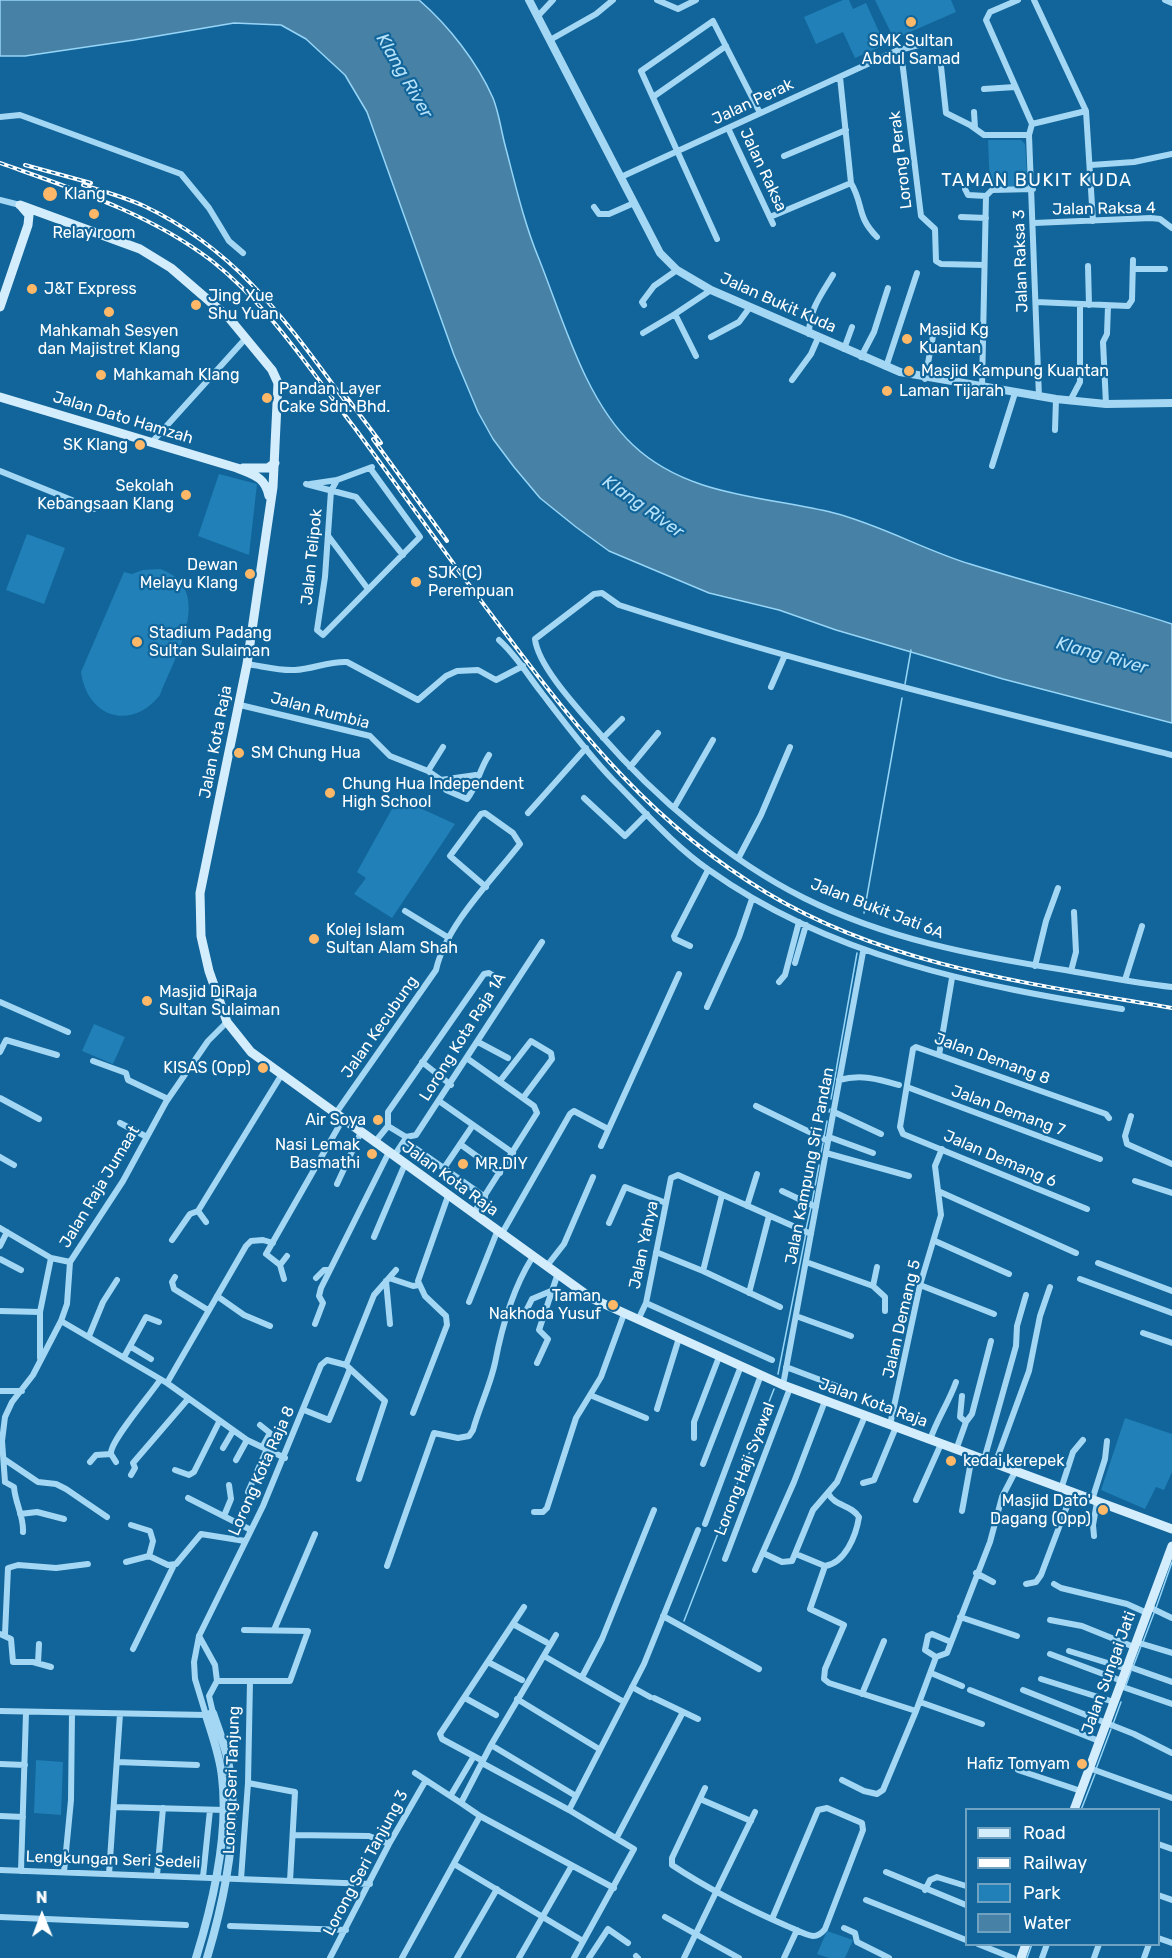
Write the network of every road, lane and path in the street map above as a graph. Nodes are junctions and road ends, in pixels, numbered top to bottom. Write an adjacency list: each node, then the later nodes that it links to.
1 (529, 0): 10 (street, Jalan Bukit Kuda)
2 (553, 0): 10 (street)
3 (613, 0): 11 (street)
4 (657, 0): 5 (street)
5 (696, 0)
6 (1018, 0): 17 (street)
7 (1034, 0): 20 (street)
8 (1165, 0): 9 (street)
9 (1172, 3)
10 (538, 16): 11 (street, Jalan Bukit Kuda)
11 (550, 40): 33 (street, Jalan Bukit Kuda)
12 (930, 42): 14 (street, Jalan Perak)
13 (726, 46): 19 (street); 19 (street); 22 (street)
14 (896, 51): 16 (street, Jalan Perak); 55 (street, Lorong Perak)
15 (940, 57): 26 (street)
16 (840, 77): 22 (street, Jalan Perak); 27 (street)
17 (1015, 87): 18 (street); 24 (street)
18 (984, 89)
19 (652, 97): 29 (street)
20 (1086, 111): 24 (street); 32 (street)
21 (974, 112): 26 (street)
22 (760, 113): 25 (street, Jalan Perak)
23 (0, 117): 53 (street)
24 (1032, 124): 28 (street, Jalan Raksa 3)
25 (728, 128): 29 (street, Jalan Perak); 43 (street, Jalan Raksa)
26 (975, 128): 28 (street)
27 (846, 130): 31 (street); 34 (street)
28 (1029, 135): 36 (street, Jalan Raksa 3)
29 (677, 151): 33 (street, Jalan Perak); 52 (street)
30 (1172, 154): 32 (street)
31 (784, 156)
32 (1091, 165): 46 (street)
33 (621, 177): 39 (street, Jalan Bukit Kuda)
34 (851, 183): 43 (street); 51 (street)
35 (965, 189): 37 (street)
36 (1033, 189): 37 (street); 47 (street, Jalan Raksa 3)
37 (986, 196): 45 (street)
38 (0, 200): 40 (street)
39 (634, 203): 41 (street); 59 (street, Jalan Bukit Kuda)
40 (20, 205): 42 (main road, Jalan Kota Raja); 49 (main road)
41 (594, 207)
42 (46, 214): 49 (main road); 78 (main road, Jalan Kota Raja)
43 (770, 217): 48 (street, Jalan Raksa)
44 (961, 218): 45 (street)
45 (986, 218): 55 (street)
46 (1093, 221): 47 (street, Jalan Raksa 4); 50 (street, Jalan Raksa 4)
47 (1034, 223): 65 (street, Jalan Raksa 3)
48 (773, 224)
49 (28, 225): 62 (main road)
50 (1172, 228)
51 (877, 237)
52 (717, 239)
53 (243, 253)
54 (1133, 260): 57 (street)
55 (984, 264): 86 (street)
56 (1088, 266): 68 (street)
57 (1134, 269): 58 (street); 69 (street)
58 (1165, 269)
59 (677, 270): 64 (street, Jalan Bukit Kuda); 66 (street)
60 (917, 273): 83 (street)
61 (833, 275): 76 (street)
62 (4, 281): 71 (main road)
63 (888, 288): 82 (street)
64 (711, 290): 70 (street, Jalan Bukit Kuda); 72 (street)
65 (1036, 302): 67 (street); 89 (street, Jalan Raksa 3)
66 (644, 305)
67 (1080, 305): 68 (street); 91 (street)
68 (1089, 305): 69 (street)
69 (1108, 306): 93 (street)
70 (750, 307): 76 (street, Jalan Bukit Kuda); 77 (street)
71 (0, 308)
72 (675, 314): 75 (street); 81 (street)
73 (852, 327): 80 (street)
74 (930, 327): 84 (street)
75 (643, 333)
76 (809, 334): 79 (street, Jalan Bukit Kuda)
77 (711, 337)
78 (246, 338): 95 (street); 96 (main road, Jalan Kota Raja)
79 (819, 338): 80 (street, Jalan Bukit Kuda); 85 (street)
80 (844, 349): 82 (street, Jalan Bukit Kuda)
81 (696, 356)
82 (861, 357): 83 (street, Jalan Bukit Kuda)
83 (886, 368): 84 (street, Jalan Bukit Kuda)
84 (925, 379): 86 (street, Jalan Bukit Kuda)
85 (792, 380)
86 (982, 387): 87 (street, Jalan Bukit Kuda)
87 (1015, 393): 89 (street, Jalan Bukit Kuda); 97 (street)
88 (0, 397): 95 (main road, Jalan Dato Hamzah)
89 (1039, 397): 90 (street, Jalan Bukit Kuda)
90 (1056, 399): 91 (street, Jalan Bukit Kuda); 94 (street)
91 (1070, 401): 93 (street, Jalan Bukit Kuda)
92 (1172, 403): 93 (street, Jalan Bukit Kuda)
93 (1106, 404)
94 (1055, 430)
95 (152, 442): 98 (main road, Jalan Dato Hamzah)
96 (275, 463): 98 (main road); 102 (main road, Jalan Kota Raja)
97 (992, 466)
98 (237, 468): 102 (main road)
99 (0, 471): 103 (street)
100 (337, 480): 101 (street, Jalan Telipok); 101 (street); 105 (street)
101 (332, 491): 104 (street, Jalan Telipok); 105 (street)
102 (269, 496): 109 (main road, Jalan Kota Raja)
103 (94, 509)
104 (329, 536): 106 (street); 106 (street, Jalan Telipok)
105 (403, 555): 106 (street)
106 (369, 589)
107 (499, 640): 110 (street)
108 (784, 655): 111 (street); 115 (street, Jalan Bukit Jati 6A); 121 (street)
109 (247, 664): 110 (street); 112 (main road, Jalan Kota Raja)
110 (523, 666): 119 (street)
111 (771, 687)
112 (240, 705): 123 (street, Jalan Rumbia); 155 (main road, Jalan Kota Raja)
113 (622, 719): 115 (street)
114 (658, 733): 122 (street)
115 (603, 738): 122 (street, Jalan Bukit Jati 6A)
116 (713, 740): 127 (street)
117 (442, 747): 123 (street)
118 (790, 747): 130 (street)
119 (586, 748): 128 (street); 129 (street)
120 (489, 755): 124 (street, Jalan Rumbia)
121 (1172, 755)
122 (630, 767): 127 (street, Jalan Bukit Jati 6A)
123 (428, 771): 125 (street, Jalan Rumbia)
124 (477, 775): 125 (street); 125 (street, Jalan Rumbia)
125 (441, 780)
126 (584, 798): 129 (street)
127 (674, 808): 130 (street, Jalan Bukit Jati 6A)
128 (528, 813)
129 (648, 814): 131 (street)
130 (739, 857): 144 (street, Jalan Bukit Jati 6A)
131 (708, 870): 134 (street); 141 (street)
132 (486, 887): 132 (street, Jalan Kecubung); 139 (street, Jalan Kecubung)
133 (1058, 888): 144 (street)
134 (752, 899): 137 (street); 153 (street)
135 (405, 911): 139 (street)
136 (1074, 912): 145 (street)
137 (803, 923): 142 (street); 143 (street); 150 (street)
138 (1142, 926): 149 (street)
139 (449, 938): 177 (street, Jalan Kecubung)
140 (542, 942): 157 (street, Lorong Kota Raja 1A)
141 (690, 946)
142 (863, 952): 148 (street); 166 (street, Jalan Kampung Sri Pandan)
143 (795, 963)
144 (1035, 966): 145 (street, Jalan Bukit Jati 6A)
145 (1071, 971): 149 (street, Jalan Bukit Jati 6A)
146 (679, 974): 184 (street)
147 (498, 978): 164 (street)
148 (952, 978): 154 (street); 159 (street)
149 (1125, 980): 151 (street, Jalan Bukit Jati 6A)
150 (779, 982)
151 (1172, 987)
152 (0, 1002): 156 (street)
153 (707, 1007)
154 (1122, 1009)
155 (227, 1022): 165 (main road, Jalan Kota Raja); 173 (street, Jalan Raja Jumaat)
156 (68, 1032)
157 (478, 1042): 161 (street); 162 (street, Lorong Kota Raja 1A)
158 (0, 1052): 160 (street)
159 (939, 1055): 170 (street, Jalan Demang 8); 179 (street, Jalan Demang 8)
160 (57, 1056)
161 (508, 1058)
162 (468, 1059): 167 (street); 168 (street, Lorong Kota Raja 1A)
163 (93, 1061): 173 (street)
164 (422, 1062): 168 (street); 183 (street)
165 (282, 1074): 177 (main road, Jalan Kota Raja); 221 (street)
166 (840, 1080): 169 (street); 176 (street, Jalan Kampung Sri Pandan)
167 (500, 1081): 172 (street); 172 (street)
168 (451, 1084): 174 (street, Lorong Kota Raja 1A)
169 (898, 1085)
170 (907, 1087): 187 (street, Jalan Demang 8); 200 (street, Jalan Demang 7)
171 (0, 1098): 180 (street)
172 (523, 1098): 195 (street)
173 (168, 1099): 188 (street, Jalan Raja Jumaat)
174 (439, 1101): 182 (street); 189 (street, Lorong Kota Raja 1A)
175 (756, 1106): 190 (street)
176 (834, 1112): 186 (street); 190 (street, Jalan Kampung Sri Pandan)
177 (340, 1116): 185 (main road, Jalan Kota Raja); 233 (street, Jalan Kecubung)
178 (1131, 1116): 202 (street)
179 (1109, 1118)
180 (39, 1119)
181 (120, 1123): 188 (street)
182 (473, 1125): 192 (street); 195 (street)
183 (388, 1126): 189 (street); 191 (street)
184 (608, 1129): 193 (street); 228 (street)
185 (361, 1132): 191 (main road, Jalan Kota Raja); 210 (street)
186 (881, 1134)
187 (903, 1134): 194 (street, Jalan Demang 6)
188 (147, 1137): 241 (street, Jalan Raja Jumaat)
189 (406, 1139): 197 (street, Lorong Kota Raja 1A); 204 (street)
190 (829, 1139): 196 (street, Jalan Kampung Sri Pandan); 198 (street)
191 (375, 1143): 197 (main road, Jalan Kota Raja)
192 (460, 1144): 204 (street); 205 (street)
193 (602, 1146)
194 (942, 1149): 212 (street, Jalan Demang 5); 220 (street, Jalan Demang 6)
195 (513, 1152): 205 (street)
196 (826, 1153): 207 (street); 219 (street, Jalan Kampung Sri Pandan)
197 (392, 1154): 201 (main road, Jalan Kota Raja); 248 (street, Lorong Kota Raja 1A)
198 (873, 1154)
199 (0, 1157): 203 (street)
200 (1100, 1160)
201 (405, 1164): 215 (main road, Jalan Kota Raja); 230 (street)
202 (1172, 1164)
203 (14, 1165)
204 (444, 1168): 216 (street)
205 (500, 1173): 216 (street)
206 (757, 1174): 218 (street)
207 (909, 1176)
208 (593, 1177): 245 (street)
209 (1135, 1181): 213 (street)
210 (337, 1184)
211 (782, 1191): 219 (street)
212 (938, 1191): 232 (street, Jalan Demang 5); 236 (street)
213 (1172, 1193)
214 (722, 1195): 217 (street, Jalan Yahya); 218 (street); 250 (street)
215 (448, 1196): 222 (main road, Jalan Kota Raja); 259 (street)
216 (484, 1197): 222 (street)
217 (666, 1203): 225 (street); 235 (street, Jalan Yahya)
218 (747, 1206): 223 (street)
219 (813, 1206): 229 (street, Jalan Kampung Sri Pandan)
220 (1087, 1209)
221 (198, 1210): 224 (street); 231 (street)
222 (473, 1214): 228 (main road, Jalan Kota Raja)
223 (769, 1216): 229 (street); 265 (street)
224 (206, 1222)
225 (609, 1223)
226 (0, 1228): 227 (street)
227 (7, 1232): 234 (street); 238 (street)
228 (499, 1233): 239 (main road, Jalan Kota Raja); 268 (street)
229 (808, 1233): 242 (street, Jalan Kampung Sri Pandan)
230 (375, 1237)
231 (172, 1240)
232 (935, 1241): 251 (street); 260 (street, Jalan Demang 5)
233 (273, 1243): 244 (street); 267 (street)
234 (0, 1246)
235 (656, 1252): 250 (street); 269 (street, Jalan Yahya)
236 (1076, 1253)
237 (287, 1256): 244 (street)
238 (51, 1258): 241 (street); 275 (street, Jalan Raja Jumaat)
239 (532, 1258): 245 (main road, Jalan Kota Raja); 382 (street)
240 (0, 1259): 247 (street)
241 (70, 1262): 281 (street, Jalan Raja Jumaat)
242 (806, 1262): 261 (street); 279 (street, Jalan Kampung Sri Pandan)
243 (1098, 1263): 264 (street)
244 (280, 1266): 255 (street)
245 (546, 1268): 252 (main road, Jalan Kota Raja)
246 (877, 1268): 261 (street)
247 (21, 1270)
248 (329, 1270): 254 (street); 283 (street, Lorong Kota Raja 1A)
249 (396, 1270): 257 (street)
250 (703, 1270): 265 (street)
251 (1009, 1274)
252 (556, 1276): 263 (street); 277 (main road, Jalan Kota Raja)
253 (175, 1277): 271 (street)
254 (316, 1278)
255 (284, 1279)
256 (117, 1280): 286 (street)
257 (387, 1280): 259 (street); 284 (street); 299 (street)
258 (1080, 1280): 276 (street)
259 (418, 1285): 315 (street)
260 (920, 1285): 278 (street); 321 (street, Jalan Demang 5)
261 (873, 1286): 274 (street)
262 (1050, 1287): 341 (street)
263 (551, 1291): 273 (street); 297 (street)
264 (1172, 1291)
265 (749, 1293): 270 (street)
266 (1026, 1295): 337 (street)
267 (217, 1296): 271 (street); 285 (street)
268 (469, 1302)
269 (646, 1303): 280 (street, Jalan Yahya); 296 (street)
270 (780, 1307)
271 (208, 1310): 304 (street)
272 (0, 1311): 275 (street)
273 (526, 1311)
274 (885, 1311)
275 (40, 1312): 295 (street, Jalan Raja Jumaat)
276 (1172, 1313)
277 (624, 1314): 280 (main road, Jalan Kota Raja); 309 (street)
278 (994, 1314)
279 (796, 1316): 288 (street); 300 (street, Jalan Kampung Sri Pandan)
280 (638, 1320): 289 (main road, Jalan Kota Raja)
281 (61, 1321): 286 (street); 295 (street, Jalan Raja Jumaat)
282 (159, 1322): 292 (street)
283 (315, 1324)
284 (390, 1324)
285 (270, 1326)
286 (87, 1333): 292 (street)
287 (1143, 1333): 291 (street)
288 (851, 1336)
289 (679, 1338): 293 (main road, Jalan Kota Raja); 313 (street)
290 (991, 1341): 319 (street)
291 (1172, 1343)
292 (127, 1352): 294 (street); 302 (street)
293 (719, 1357): 298 (main road, Jalan Kota Raja); 323 (street)
294 (151, 1359)
295 (40, 1360): 308 (street, Jalan Raja Jumaat)
296 (772, 1360)
297 (537, 1363)
298 (741, 1366): 301 (main road, Jalan Kota Raja); 340 (street)
299 (348, 1367): 314 (street, Lorong Kota Raja 8); 314 (street); 345 (street)
300 (786, 1367): 305 (street, Jalan Kampung Sri Pandan); 306 (street)
301 (761, 1375): 305 (main road, Jalan Kota Raja); 363 (street)
302 (160, 1380): 304 (street); 332 (street)
303 (956, 1382): 325 (street)
304 (167, 1383): 311 (street)
305 (786, 1386): 312 (main road, Jalan Kota Raja); 378 (street, Lorong Haji Syawal)
306 (839, 1387)
307 (0, 1391): 308 (street)
308 (22, 1391): 335 (street, Jalan Raja Jumaat)
309 (590, 1395): 317 (street); 358 (street)
310 (962, 1396): 319 (street)
311 (188, 1399): 318 (street); 344 (street)
312 (825, 1401): 316 (main road, Jalan Kota Raja); 374 (street)
313 (657, 1409)
314 (304, 1410): 334 (street, Lorong Kota Raja 8)
315 (413, 1413)
316 (865, 1416): 321 (main road, Jalan Kota Raja); 351 (street)
317 (646, 1418)
318 (219, 1422): 322 (street); 342 (street)
319 (966, 1422): 331 (street)
320 (260, 1425): 330 (street)
321 (893, 1426): 325 (main road, Jalan Kota Raja); 347 (street, Jalan Demang 5)
322 (233, 1431): 324 (street); 329 (street)
323 (694, 1438)
324 (247, 1440): 330 (street); 336 (street)
325 (930, 1440): 328 (main road, Jalan Kota Raja)
326 (1083, 1440): 349 (street)
327 (1107, 1441): 355 (street)
328 (941, 1444): 331 (main road, Jalan Kota Raja); 354 (street)
329 (223, 1448)
330 (265, 1448): 334 (street); 350 (street)
331 (956, 1450): 333 (main road, Jalan Kota Raja)
332 (111, 1454): 338 (street); 339 (street)
333 (972, 1456): 337 (main road, Jalan Kota Raja); 357 (street)
334 (285, 1458): 367 (street, Lorong Kota Raja 8)
335 (4, 1459): 346 (street, Jalan Raja Jumaat); 361 (street)
336 (236, 1460)
337 (984, 1460): 341 (main road, Jalan Kota Raja)
338 (90, 1462)
339 (116, 1462)
340 (703, 1464)
341 (995, 1464): 343 (main road, Jalan Kota Raja)
342 (176, 1470)
343 (1015, 1472): 349 (main road, Jalan Kota Raja); 385 (street)
344 (131, 1475)
345 (359, 1479)
346 (3, 1482): 359 (street)
347 (863, 1483)
348 (229, 1485): 360 (street)
349 (1061, 1489): 352 (main road, Jalan Kota Raja)
350 (248, 1492)
351 (828, 1493): 375 (street); 383 (street)
352 (1071, 1493): 355 (main road, Jalan Kota Raja); 388 (street)
353 (188, 1498): 360 (street)
354 (916, 1500)
355 (1095, 1501): 365 (main road, Jalan Kota Raja); 371 (street)
356 (654, 1510): 420 (street)
357 (962, 1511)
358 (534, 1512)
359 (20, 1514): 362 (street); 369 (street)
360 (224, 1516): 367 (street)
361 (107, 1517)
362 (64, 1519)
363 (705, 1524)
364 (130, 1525): 376 (street)
365 (1158, 1525): 366 (main road, Jalan Kota Raja); 377 (main road)
366 (1172, 1529)
367 (251, 1530): 372 (street, Lorong Kota Raja 8)
368 (698, 1530): 392 (street)
369 (23, 1532)
370 (315, 1534): 398 (street)
371 (1094, 1536)
372 (245, 1541): 381 (street); 401 (street, Lorong Kota Raja 8)
373 (1172, 1546): 377 (main road, Jalan Sungai Jati)
374 (762, 1552): 375 (street); 384 (street)
375 (796, 1554): 383 (street)
376 (149, 1556): 379 (street); 381 (street)
377 (1169, 1557): 391 (main road, Jalan Sungai Jati)
378 (725, 1559)
379 (126, 1562)
380 (88, 1564): 386 (street)
381 (174, 1565): 408 (street)
382 (387, 1566)
383 (825, 1566): 431 (street)
384 (755, 1570)
385 (976, 1573): 387 (street); 393 (street)
386 (3, 1575): 399 (street)
387 (993, 1582)
388 (1026, 1584)
389 (1054, 1584): 391 (street)
390 (524, 1607): 396 (street)
391 (1151, 1610): 394 (street); 407 (main road, Jalan Sungai Jati)
392 (663, 1616): 418 (street); 428 (street)
393 (960, 1617): 402 (street); 405 (street)
394 (1172, 1618)
395 (1050, 1620): 407 (street)
396 (513, 1624): 404 (street); 414 (street)
397 (244, 1630): 398 (street)
398 (274, 1630): 424 (street)
399 (3, 1634): 415 (street)
400 (556, 1635): 412 (street)
401 (199, 1636): 423 (street); 444 (street, Lorong Kota Raja 8)
402 (1017, 1636)
403 (884, 1641): 431 (street)
404 (546, 1642)
405 (951, 1642): 413 (street); 413 (street)
406 (39, 1644): 415 (street)
407 (1139, 1644): 410 (street); 417 (main road, Jalan Sungai Jati)
408 (133, 1649)
409 (1069, 1651): 417 (street)
410 (1172, 1653)
411 (1050, 1654): 426 (street)
412 (544, 1656): 420 (street); 433 (street)
413 (936, 1657): 419 (street)
414 (488, 1662): 422 (street); 432 (street)
415 (38, 1663): 416 (street)
416 (51, 1667)
417 (1130, 1668): 425 (street); 426 (main road, Jalan Sungai Jati)
418 (759, 1669)
419 (931, 1673): 427 (street); 434 (street)
420 (582, 1677): 436 (street)
421 (1041, 1678): 435 (street)
422 (522, 1680)
423 (217, 1681): 424 (street); 444 (street)
424 (250, 1682): 464 (street, Lorong Seri Tanjung)
425 (1172, 1682)
426 (1121, 1684): 435 (main road, Jalan Sungai Jati); 437 (street)
427 (962, 1686)
428 (632, 1687): 436 (street); 439 (street)
429 (970, 1690): 449 (street)
430 (1023, 1690): 448 (street)
431 (862, 1694): 440 (street)
432 (465, 1698): 445 (street); 453 (street)
433 (517, 1699): 450 (street); 451 (street)
434 (920, 1701): 440 (street); 447 (street)
435 (1114, 1701): 448 (main road, Jalan Sungai Jati)
436 (624, 1702): 451 (street)
437 (1172, 1704)
438 (0, 1712): 441 (street)
439 (683, 1712): 446 (street); 484 (street)
440 (916, 1712): 463 (street)
441 (26, 1713): 442 (street); 457 (street)
442 (72, 1713): 443 (street); 490 (street)
443 (120, 1714): 444 (street); 454 (street)
444 (210, 1714): 476 (street)
445 (496, 1715)
446 (698, 1719)
447 (982, 1724)
448 (1110, 1725): 449 (main road, Jalan Sungai Jati); 452 (street)
449 (1100, 1741): 460 (main road, Jalan Sungai Jati)
450 (491, 1745): 455 (street); 468 (street)
451 (599, 1749): 468 (street)
452 (1172, 1753)
453 (474, 1756): 455 (street); 467 (street)
454 (117, 1762): 458 (street); 472 (street)
455 (483, 1762): 471 (street); 477 (street)
456 (0, 1764): 457 (street)
457 (25, 1765): 481 (street)
458 (197, 1765)
459 (1018, 1770): 466 (street)
460 (1093, 1770): 466 (main road, Jalan Sungai Jati); 469 (street)
461 (415, 1773): 462 (street)
462 (426, 1780): 467 (street); 485 (street, Lorong Seri Tanjung 3)
463 (842, 1780)
464 (248, 1782): 483 (street); 497 (street, Lorong Seri Tanjung)
465 (705, 1788): 470 (street)
466 (1081, 1791): 474 (main road, Jalan Sungai Jati)
467 (451, 1795): 471 (street)
468 (576, 1796): 477 (street)
469 (1172, 1798)
470 (700, 1799): 482 (street); 504 (street)
471 (461, 1803): 480 (street)
472 (115, 1807): 473 (street); 492 (street)
473 (163, 1808): 475 (street); 493 (street)
474 (1074, 1808)
475 (210, 1810): 476 (street); 494 (street)
476 (228, 1810): 495 (street); 496 (street)
477 (569, 1810): 484 (street)
478 (755, 1812): 482 (street)
479 (0, 1816): 481 (street)
480 (480, 1816): 486 (street); 487 (street)
481 (23, 1817): 489 (street)
482 (751, 1821): 504 (street)
483 (293, 1835): 485 (street); 498 (street)
484 (617, 1837): 501 (street)
485 (389, 1844): 499 (street, Lorong Seri Tanjung 3)
486 (454, 1864): 502 (street); 524 (street)
487 (571, 1866): 501 (street); 509 (street)
488 (0, 1870): 489 (street, Lengkungan Seri Sedeli)
489 (21, 1871): 490 (street, Lengkungan Seri Sedeli)
490 (64, 1872): 492 (street, Lengkungan Seri Sedeli)
491 (886, 1872): 503 (street)
492 (109, 1874): 493 (street, Lengkungan Seri Sedeli)
493 (157, 1875): 494 (street, Lengkungan Seri Sedeli)
494 (203, 1877): 495 (street, Lengkungan Seri Sedeli)
495 (216, 1878): 496 (street, Lengkungan Seri Sedeli); 521 (street)
496 (226, 1878): 497 (street, Lengkungan Seri Sedeli); 522 (street)
497 (241, 1879): 498 (street, Lengkungan Seri Sedeli)
498 (290, 1881): 499 (street, Lengkungan Seri Sedeli)
499 (370, 1884): 514 (street, Lorong Seri Tanjung 3)
500 (965, 1886): 503 (street)
501 (614, 1888): 518 (street)
502 (497, 1889): 509 (street); 525 (street)
503 (925, 1890): 506 (street)
504 (718, 1891): 510 (street); 516 (street)
505 (866, 1900): 517 (street)
506 (965, 1905)
507 (0, 1917): 511 (street)
508 (665, 1917): 516 (street)
509 (542, 1918): 518 (street); 526 (street)
510 (772, 1919): 515 (street); 515 (street)
511 (186, 1925)
512 (230, 1926): 514 (street)
513 (844, 1928): 532 (street)
514 (346, 1930): 523 (street, Lorong Seri Tanjung 3)
515 (797, 1930): 531 (street)
516 (696, 1935): 529 (street); 530 (street)
517 (965, 1940)
518 (583, 1941): 527 (street)
519 (628, 1943): 528 (street)
520 (983, 1946): 533 (street)
521 (196, 1958)
522 (207, 1958)
523 (330, 1958)
524 (402, 1958)
525 (457, 1958)
526 (519, 1958)
527 (574, 1958)
528 (589, 1958)
529 (684, 1958)
530 (739, 1958)
531 (784, 1958)
532 (889, 1958)
533 (1013, 1958)

